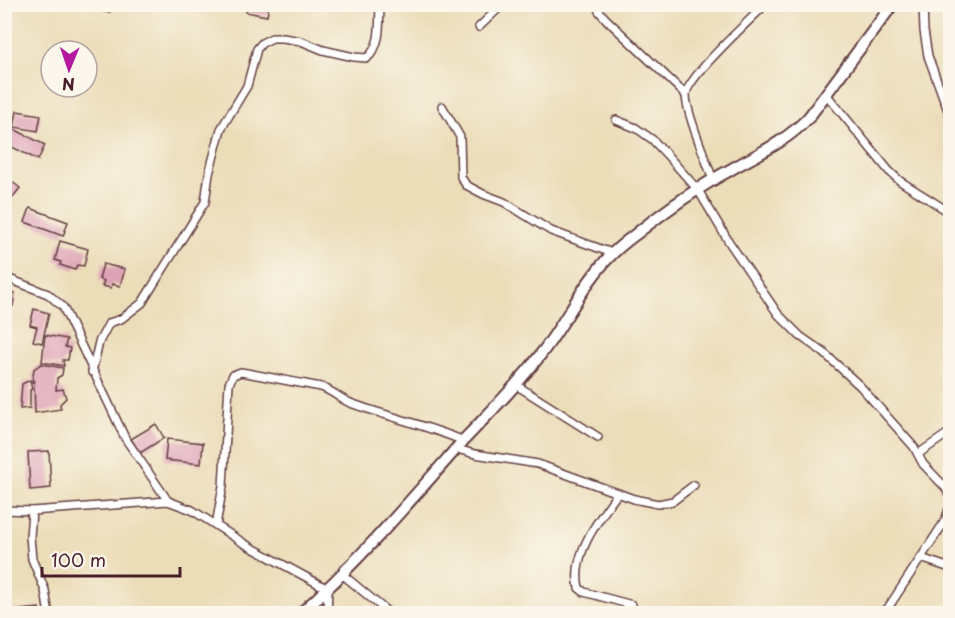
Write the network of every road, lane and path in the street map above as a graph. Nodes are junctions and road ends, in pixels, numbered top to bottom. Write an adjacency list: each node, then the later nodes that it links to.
1 (82, 4): 8 (street)
2 (380, 4): 20 (street)
3 (503, 4): 9 (street)
4 (596, 4): 10 (street)
5 (766, 4): 10 (street)
6 (893, 4): 11 (street)
7 (923, 4): 13 (street)
8 (108, 8)
9 (479, 27)
10 (685, 94): 15 (street)
11 (826, 94): 15 (street); 17 (street)
12 (442, 106): 18 (street)
13 (951, 116)
14 (615, 120): 16 (street)
15 (713, 180): 16 (street)
16 (698, 190): 18 (street); 25 (street)
17 (946, 210)
18 (612, 253): 21 (street)
19 (4, 277): 20 (street)
20 (92, 372): 29 (street)
21 (516, 385): 23 (street); 24 (street)
22 (951, 432): 25 (street)
23 (598, 437)
24 (460, 445): 27 (street); 32 (street); 35 (street)
25 (918, 454): 28 (street)
26 (694, 485): 27 (street)
27 (618, 493): 37 (street)
28 (950, 496): 33 (street)
29 (168, 501): 31 (street); 32 (street)
30 (4, 510): 31 (street)
31 (32, 512): 38 (street)
32 (216, 525): 36 (street)
33 (921, 558): 34 (street); 39 (street)
34 (951, 568)
35 (342, 574): 36 (street); 42 (street)
36 (328, 589): 40 (street); 41 (street)
37 (632, 605)
38 (48, 609)
39 (885, 611): 43 (street)
40 (300, 614)
41 (327, 614)
42 (390, 614)
43 (903, 614)

